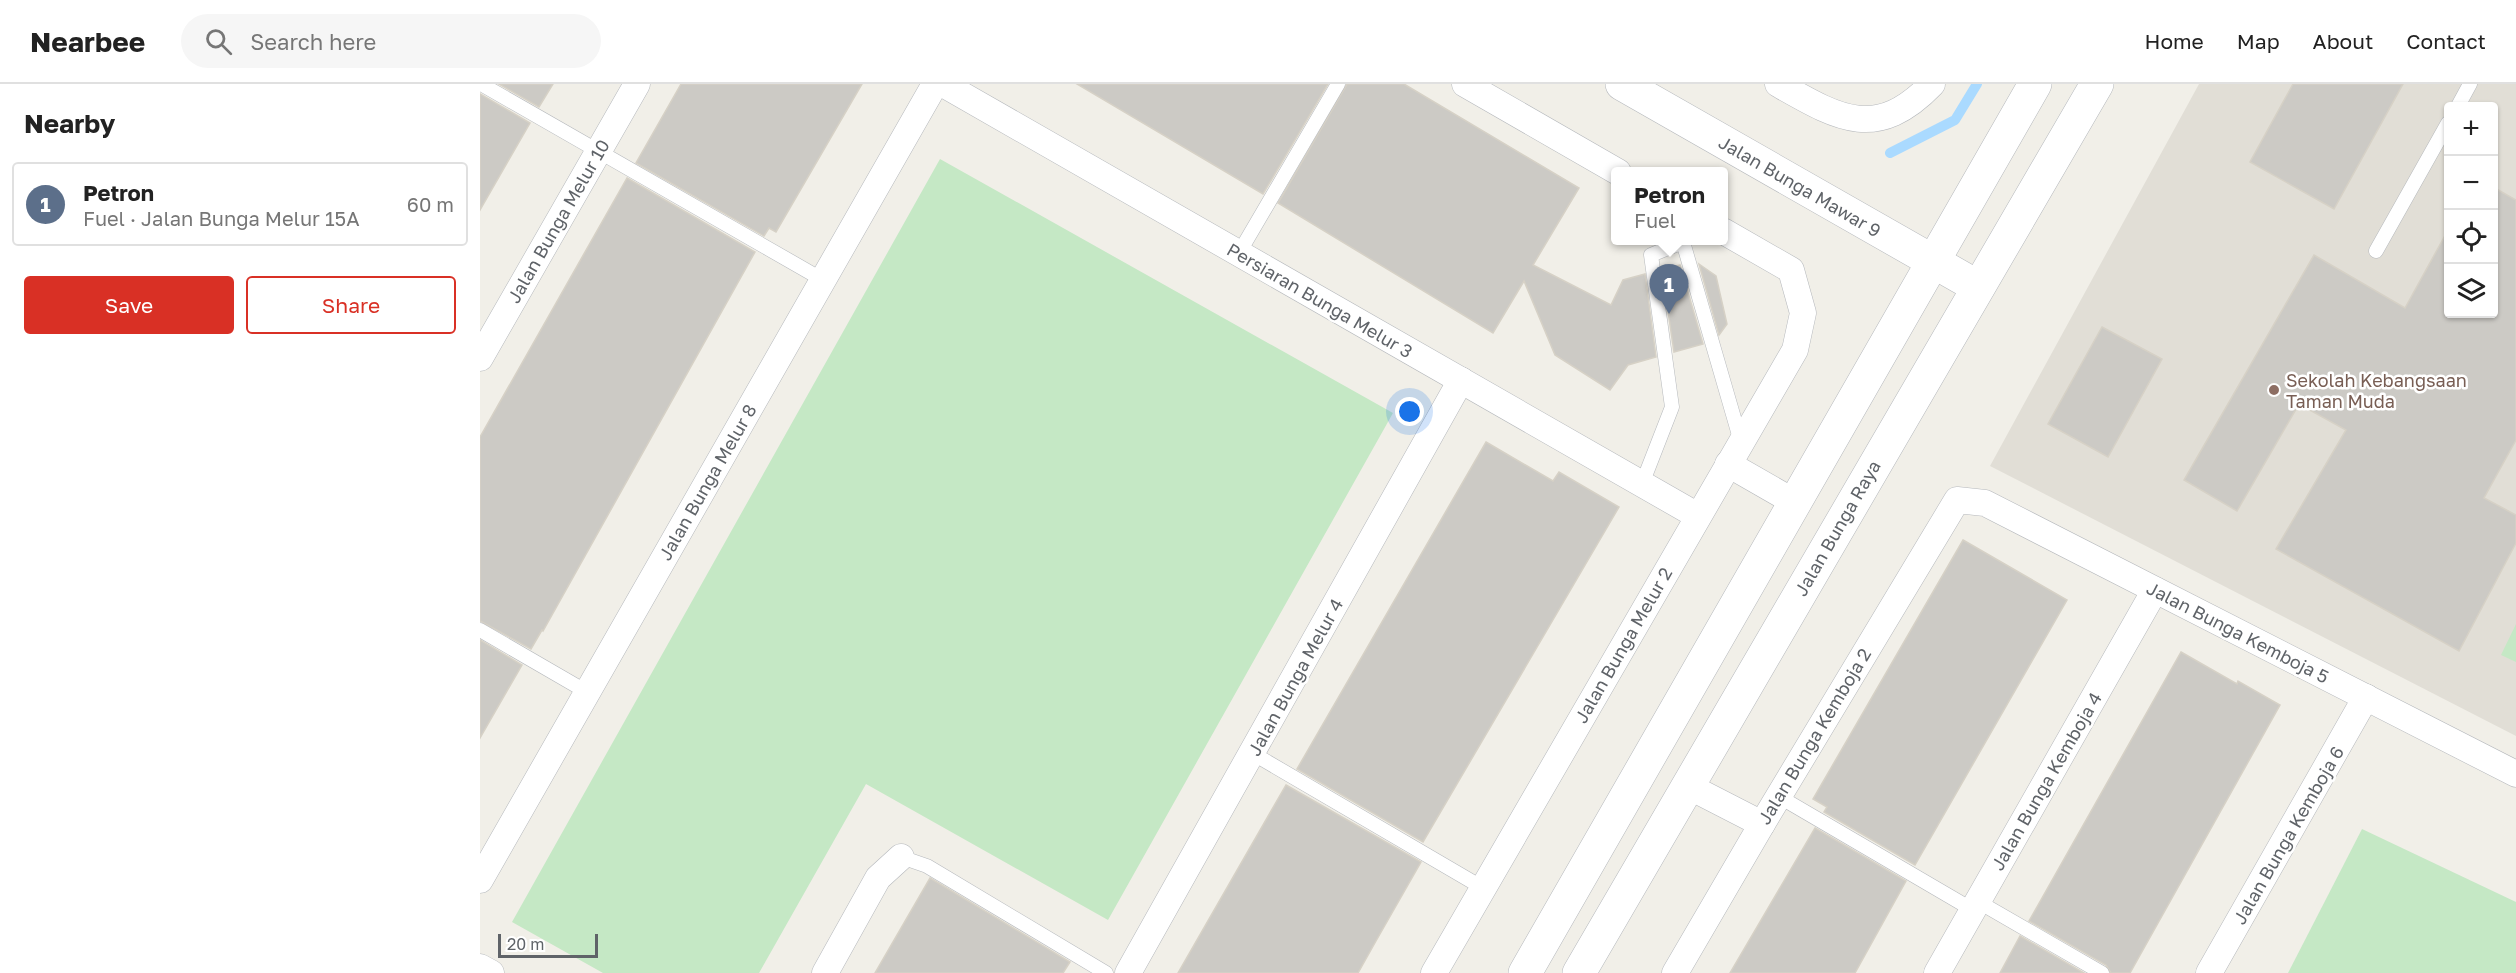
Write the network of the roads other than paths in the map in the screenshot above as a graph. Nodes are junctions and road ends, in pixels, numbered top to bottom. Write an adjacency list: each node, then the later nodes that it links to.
1 (481, 84): 15 (lane)
2 (637, 84): 15 (street, Jalan Bunga Melur 10)
3 (935, 84): 23 (street, Jalan Bunga Melur 8)
4 (943, 84): 21 (street, Persiaran Bunga Melur 3)
5 (1338, 84): 21 (lane)
6 (1465, 84): 16 (street)
7 (1622, 84): 22 (street, Jalan Bunga Mawar 9)
8 (1778, 84): 9 (street)
9 (1932, 84)
10 (2036, 84): 22 (street)
11 (2097, 84): 24 (street, Jalan Bunga Raya)
12 (2470, 84): 13 (lane)
13 (2460, 102)
14 (2444, 130): 20 (lane)
15 (599, 151): 23 (lane); 25 (street, Jalan Bunga Melur 10)
16 (1611, 167)
17 (1728, 234): 27 (street, Jalan Bunga Melur 2)
18 (1674, 245): 29 (lane)
19 (1684, 245): 27 (lane)
20 (2376, 251)
21 (1239, 253): 26 (street, Persiaran Bunga Melur 3)
22 (1934, 262): 24 (street, Jalan Bunga Mawar 9); 31 (street)
23 (823, 280): 35 (street, Jalan Bunga Melur 8)
24 (1978, 287): 39 (street, Jalan Bunga Raya)
25 (480, 358)
26 (1461, 380): 29 (street, Persiaran Bunga Melur 3); 37 (street, Jalan Bunga Melur 4)
27 (1741, 442): 28 (street, Jalan Bunga Melur 2)
28 (1728, 464): 31 (street); 32 (street, Jalan Bunga Melur 2)
29 (1642, 484): 32 (street, Persiaran Bunga Melur 3)
30 (1957, 500): 33 (street, Jalan Bunga Kemboja 5); 40 (street, Jalan Bunga Kemboja 2)
31 (1796, 503): 52 (street)
32 (1698, 516): 44 (street, Jalan Bunga Melur 2)
33 (2155, 590): 36 (street, Jalan Bunga Kemboja 5); 45 (street, Jalan Bunga Kemboja 4)
34 (480, 630): 35 (lane)
35 (587, 692): 43 (street, Jalan Bunga Melur 8)
36 (2366, 698): 38 (street, Jalan Bunga Kemboja 5); 57 (street, Jalan Bunga Kemboja 6)
37 (1252, 753): 44 (lane); 50 (street, Jalan Bunga Melur 4)
38 (2516, 774)
39 (1688, 786): 41 (street); 53 (street, Jalan Bunga Raya)
40 (1778, 796): 41 (street, Jalan Bunga Kemboja 2); 45 (lane)
41 (1762, 824): 54 (street, Jalan Bunga Kemboja 2)
42 (901, 857): 48 (street); 49 (lane)
43 (480, 880)
44 (1483, 888): 51 (street, Jalan Bunga Melur 2)
45 (1975, 905): 55 (street, Jalan Bunga Kemboja 4); 56 (lane)
46 (480, 967): 47 (street)
47 (491, 973)
48 (825, 973)
49 (1106, 973)
50 (1128, 973)
51 (1434, 973)
52 (1525, 973)
53 (1579, 973)
54 (1675, 973)
55 (1937, 973)
56 (2103, 973)
57 (2209, 973)

